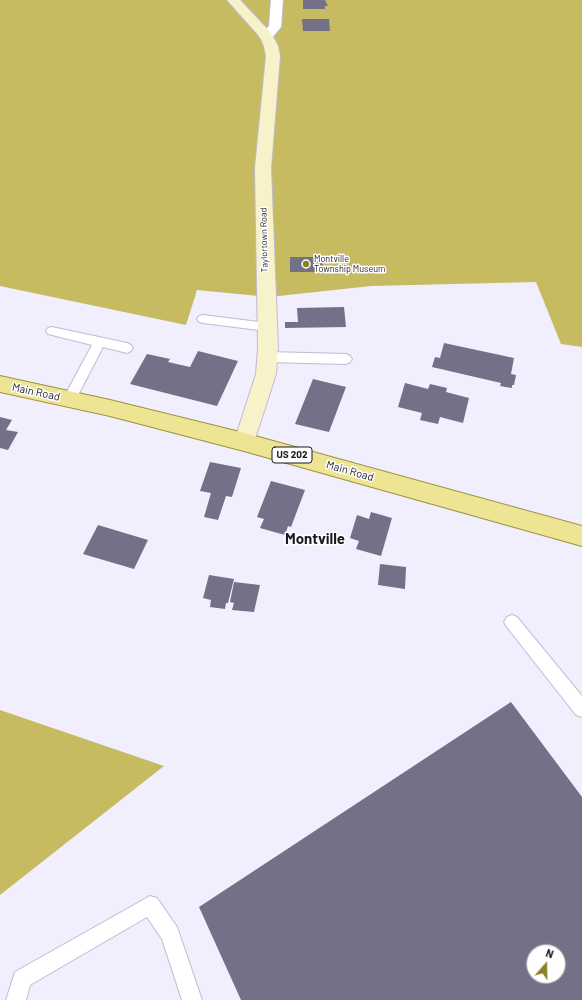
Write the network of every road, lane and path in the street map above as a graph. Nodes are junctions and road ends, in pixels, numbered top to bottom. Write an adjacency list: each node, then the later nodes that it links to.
1 (233, 0): 3 (street, Taylortown Road)
2 (277, 0): 3 (street)
3 (266, 36): 5 (street, Taylortown Road)
4 (204, 319): 5 (lane)
5 (267, 327): 9 (street, Taylortown Road)
6 (52, 331): 7 (lane)
7 (100, 341): 8 (lane); 12 (lane)
8 (127, 348)
9 (267, 357): 10 (lane); 13 (street, Taylortown Road)
10 (346, 358)
11 (0, 384): 12 (main road, Main Road / US 202)
12 (69, 399): 13 (main road, Main Road / US 202)
13 (244, 442): 14 (main road, Main Road / US 202)
14 (582, 536)
15 (512, 622): 16 (lane)
16 (582, 709)
17 (16, 1000): 18 (lane)
18 (192, 1000)

